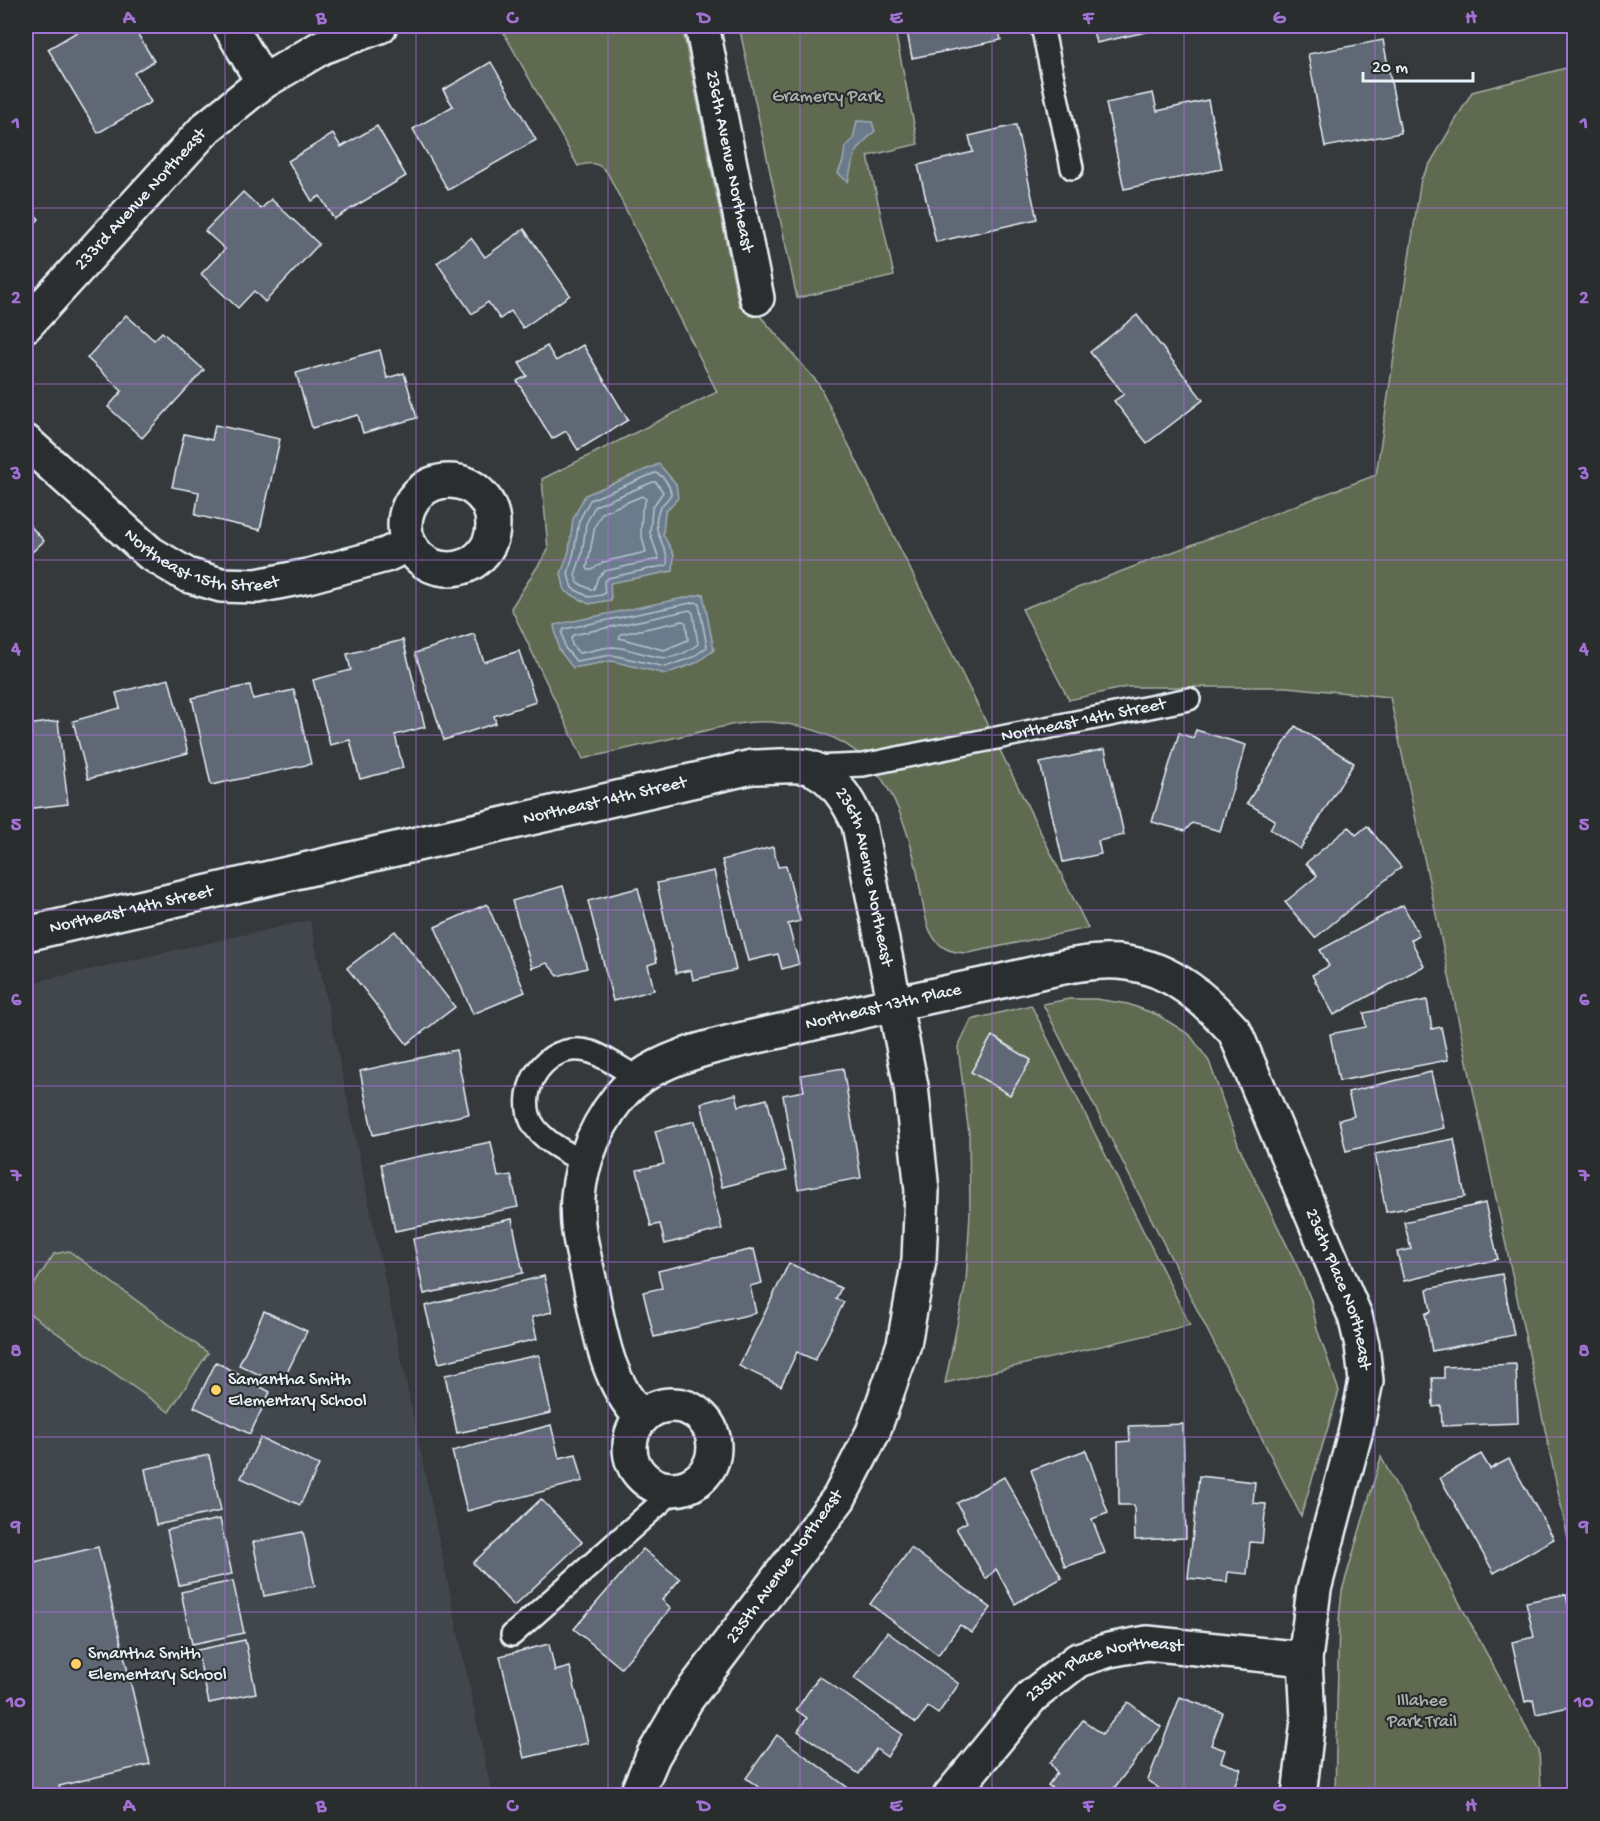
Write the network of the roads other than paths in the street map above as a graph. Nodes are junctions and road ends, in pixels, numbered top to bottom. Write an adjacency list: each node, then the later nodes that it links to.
1 (230, 26): 5 (street)
2 (380, 26): 5 (street, 233rd Avenue Northeast)
3 (702, 26): 7 (street, 236th Avenue Northeast)
4 (1042, 26): 6 (lane)
5 (263, 82): 8 (street, 233rd Avenue Northeast)
6 (1072, 168)
7 (757, 298)
8 (26, 325)
9 (26, 442): 10 (street, Northeast 15th Street)
10 (409, 544)
11 (1189, 699): 12 (lane, Northeast 14th Street)
12 (808, 767): 13 (street, Northeast 14th Street); 15 (street, 236th Avenue Northeast)
13 (26, 934)
14 (1185, 986): 15 (street, Northeast 13th Place); 21 (street, 236th Place Northeast)
15 (896, 1003): 16 (street, Northeast 13th Place); 22 (street, 235th Avenue Northeast)
16 (640, 1079): 17 (street, Northeast 13th Place); 17 (lane)
17 (585, 1163): 18 (street, Northeast 13th Place)
18 (642, 1418): 19 (street); 19 (street)
19 (676, 1489): 20 (lane)
20 (512, 1635)
21 (1305, 1659): 23 (street, 235th Place Northeast); 24 (street, 236th Place Northeast)
22 (636, 1796)
23 (950, 1796)
24 (1299, 1796)

